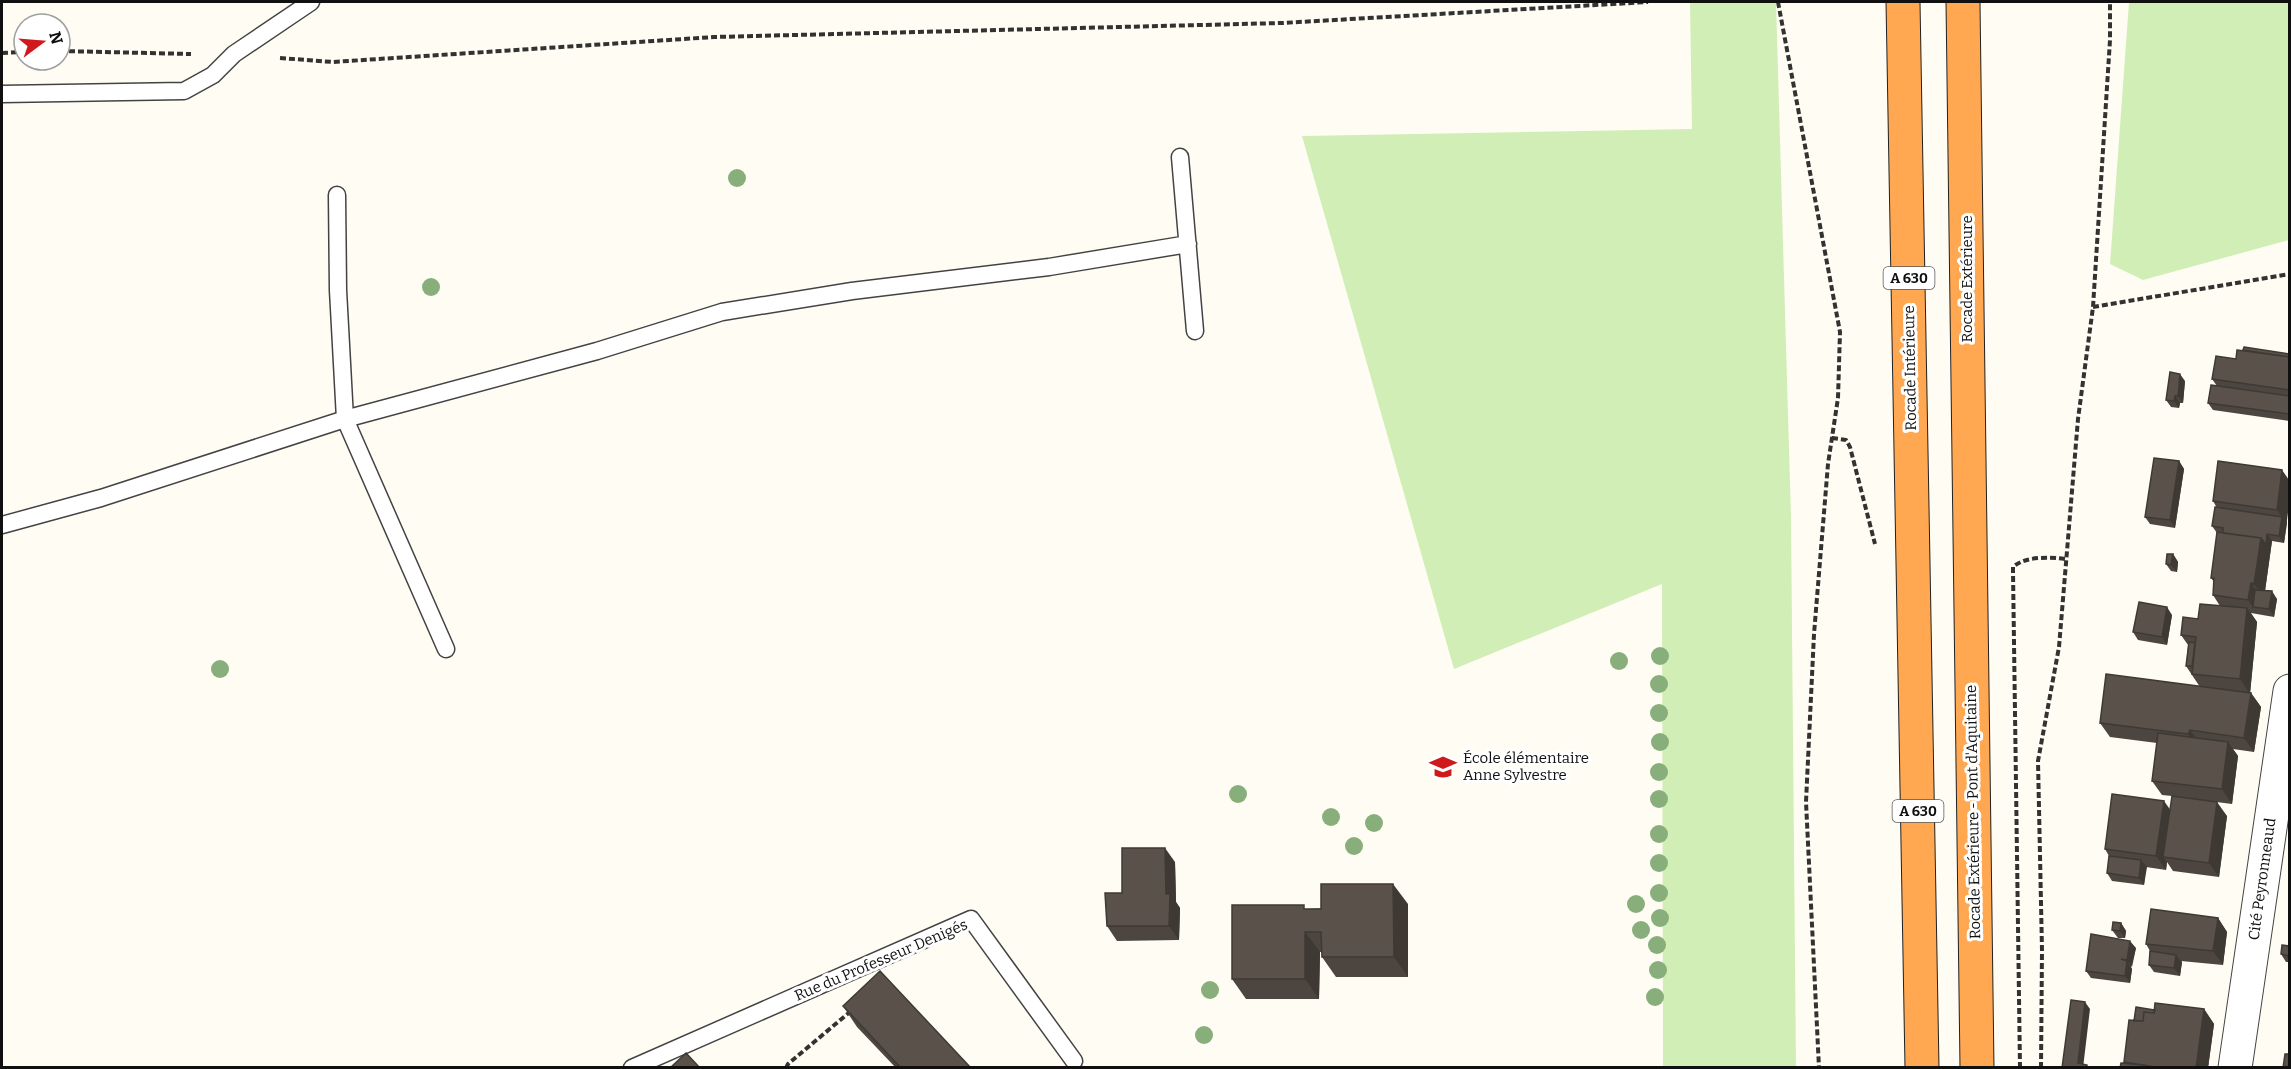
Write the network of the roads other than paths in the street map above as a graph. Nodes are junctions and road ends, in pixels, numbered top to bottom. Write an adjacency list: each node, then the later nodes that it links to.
1 (311, 2): 4 (lane)
2 (1903, 2): 16 (highway, Rocade Intérieure / A 630)
3 (1963, 2): 11 (highway, Rocade Extérieure)
4 (2, 94)
5 (1180, 156): 7 (lane)
6 (337, 195): 9 (lane)
7 (1188, 244): 8 (lane); 9 (lane)
8 (1196, 331)
9 (345, 419): 10 (lane); 12 (lane)
10 (2, 525)
11 (1969, 557): 17 (highway, Rocade Extérieure - Pont d'Aquitaine)
12 (446, 650)
13 (2289, 691): 18 (street, Cité Peyronneaud)
14 (1074, 1061): 15 (lane, Rue du Professeur Denigés)
15 (632, 1068)
16 (1922, 1068)
17 (1977, 1068)
18 (2235, 1068)

